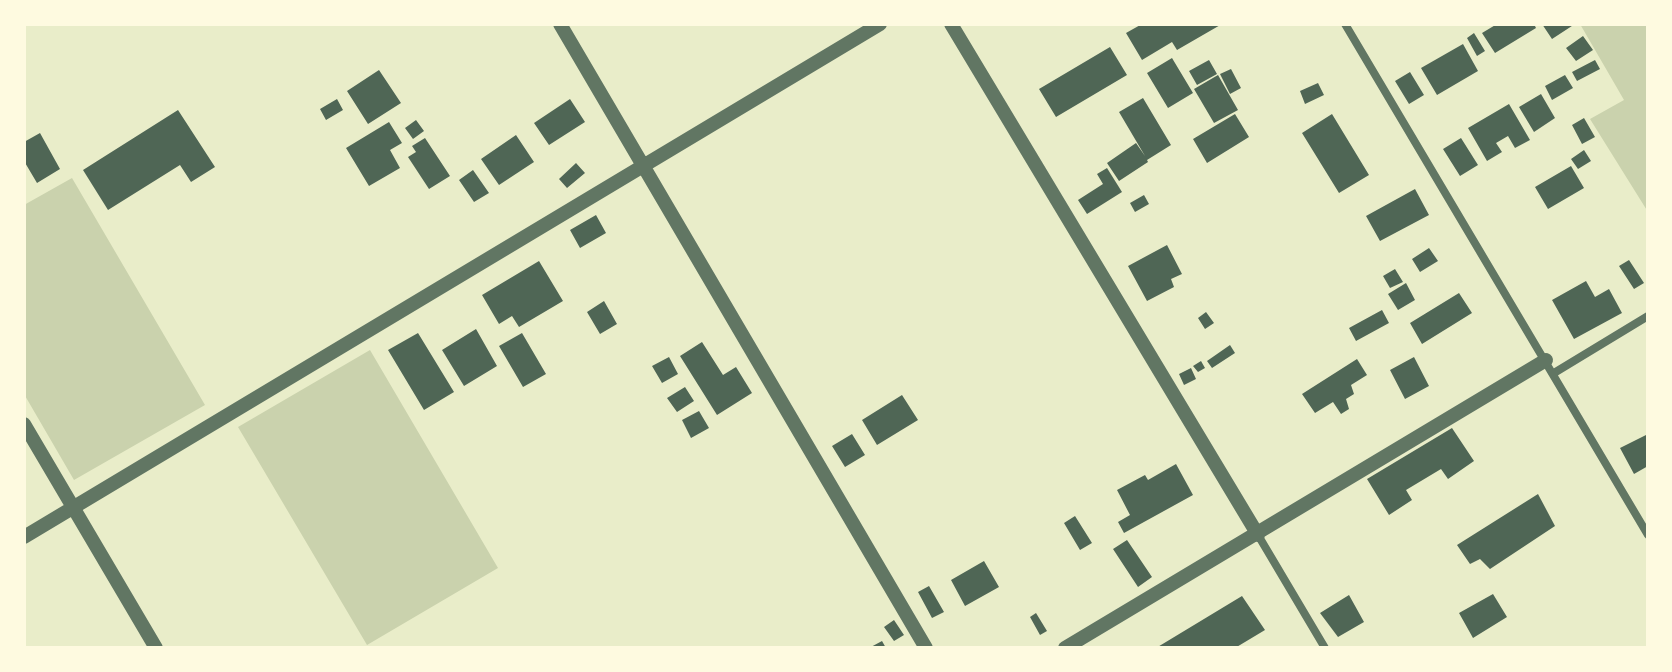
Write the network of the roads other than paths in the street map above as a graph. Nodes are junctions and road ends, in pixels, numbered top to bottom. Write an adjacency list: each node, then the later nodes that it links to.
1 (560, 24): 5 (street)
2 (880, 24): 5 (street)
3 (951, 24): 10 (street)
4 (1345, 24): 7 (street)
5 (642, 164): 9 (street); 14 (street)
6 (1648, 316): 7 (street)
7 (1550, 366): 10 (street); 11 (street)
8 (24, 424): 9 (street)
9 (75, 507): 12 (street); 13 (street)
10 (1258, 535): 15 (street); 16 (street)
11 (1648, 535)
12 (24, 537)
13 (156, 648)
14 (926, 648)
15 (1065, 648)
16 (1325, 648)

